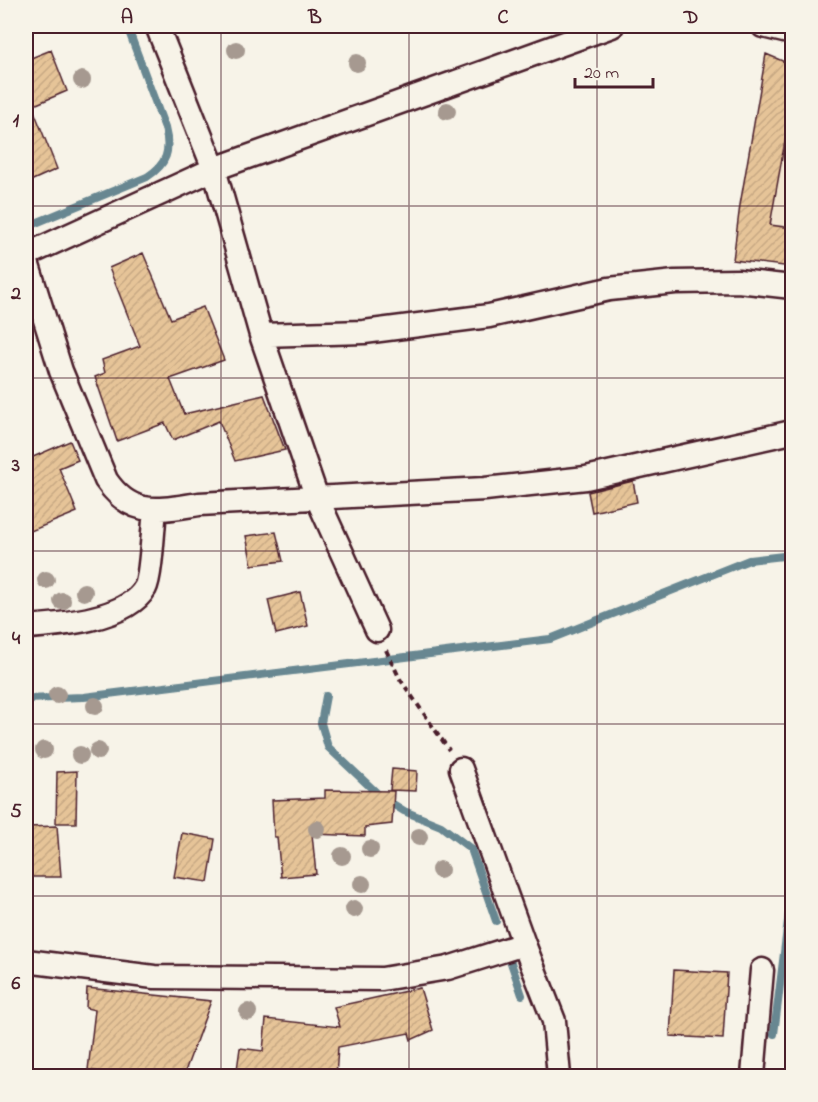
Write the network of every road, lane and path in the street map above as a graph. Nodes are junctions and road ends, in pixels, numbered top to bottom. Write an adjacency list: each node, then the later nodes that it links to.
1 (157, 26): 5 (street)
2 (612, 26): 5 (street)
3 (763, 26): 4 (street)
4 (792, 33)
5 (214, 170): 6 (street); 8 (street)
6 (26, 257): 11 (street)
7 (792, 287): 8 (street)
8 (261, 335): 10 (street)
9 (792, 432): 10 (street)
10 (317, 498): 11 (street); 13 (street)
11 (155, 510): 12 (street)
12 (26, 627)
13 (377, 630): 14 (path)
14 (461, 769): 15 (street)
15 (524, 944): 16 (street); 18 (street)
16 (26, 961)
17 (762, 970): 19 (street)
18 (559, 1077)
19 (753, 1077)

